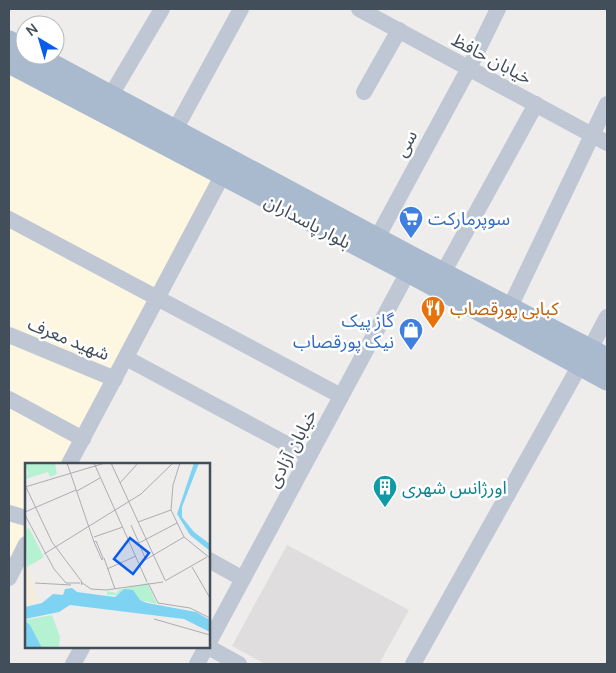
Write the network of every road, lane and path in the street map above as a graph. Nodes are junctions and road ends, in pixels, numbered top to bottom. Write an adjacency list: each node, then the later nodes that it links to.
1 (162, 9): 10 (street)
2 (241, 9): 13 (street)
3 (359, 9): 5 (street, خیابان حافظ)
4 (498, 9): 8 (street, سی)
5 (398, 30): 8 (street, خیابان حافظ); 9 (street)
6 (9, 63): 16 (main road, بلوار پاسداران)
7 (54, 65): 10 (main road, بلوار پاسداران)
8 (469, 68): 11 (street, خیابان حافظ); 18 (street, سی)
9 (364, 92)
10 (111, 95): 13 (main road, بلوار پاسداران)
11 (536, 104): 14 (street, خیابان حافظ); 20 (street)
12 (607, 104): 14 (street)
13 (175, 130): 18 (main road, بلوار پاسداران)
14 (592, 134): 15 (street, خیابان حافظ); 22 (street)
15 (607, 142)
16 (222, 176): 19 (main road, بلوار پاسداران); 21 (street)
17 (9, 219): 21 (street)
18 (377, 238): 20 (main road, بلوار پاسداران)
19 (408, 272): 25 (main road, بلوار پاسداران); 29 (street, خیابان آزادی)
20 (443, 273): 22 (main road, بلوار پاسداران)
21 (158, 298): 26 (street); 29 (street)
22 (510, 307): 25 (main road, بلوار پاسداران)
23 (607, 317): 25 (street)
24 (9, 335): 27 (street, شهید معرف)
25 (592, 357): 28 (main road, بلوار پاسداران); 47 (street)
26 (126, 358): 27 (street); 32 (street)
27 (115, 379): 31 (street)
28 (607, 380)
29 (341, 396): 32 (street, خیابان آزادی)
30 (9, 399): 31 (street)
31 (83, 439): 33 (street)
32 (309, 456): 39 (street, خیابان آزادی)
33 (70, 463)
34 (9, 513): 35 (street)
35 (25, 518)
36 (25, 546): 38 (street)
37 (210, 561): 39 (street)
38 (10, 573)
39 (243, 579): 40 (street, خیابان آزادی)
40 (210, 640)
41 (82, 648): 44 (street)
42 (206, 648): 45 (street)
43 (209, 648): 46 (street)
44 (73, 664)
45 (197, 664)
46 (239, 664)
47 (413, 664)

